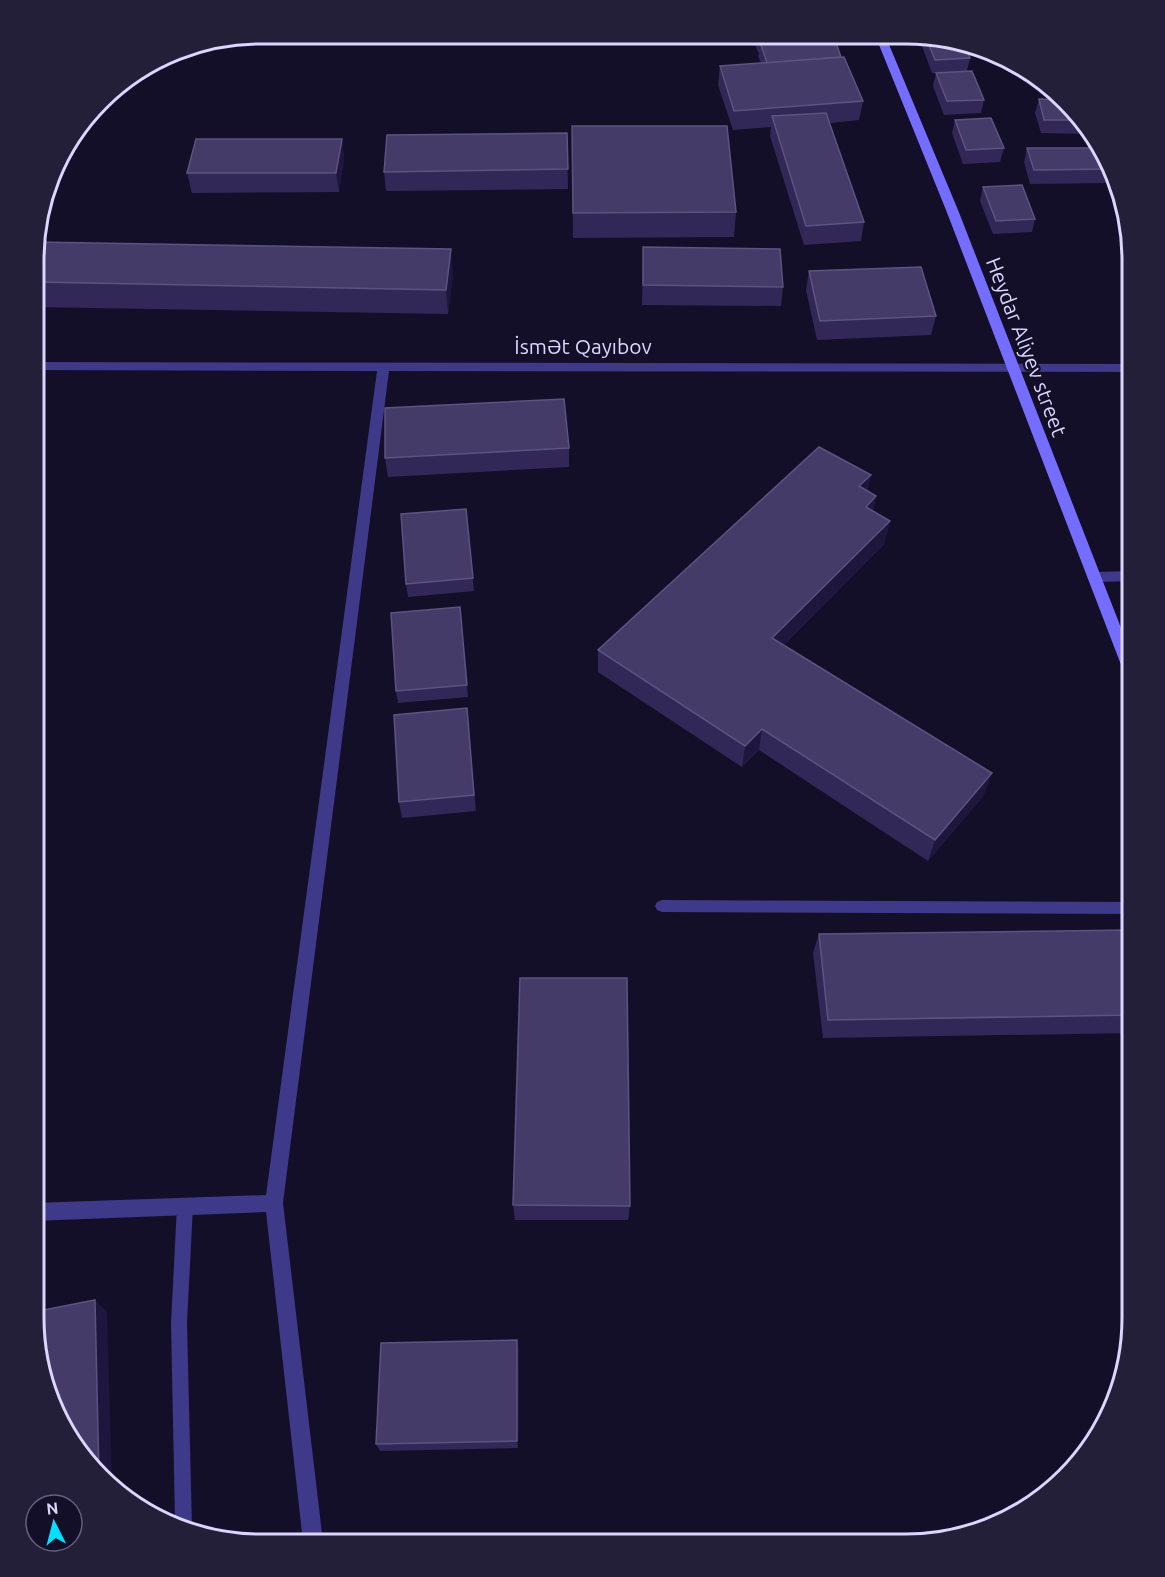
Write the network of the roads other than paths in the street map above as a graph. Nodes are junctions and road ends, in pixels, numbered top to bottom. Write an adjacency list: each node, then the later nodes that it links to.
1 (884, 44): 4 (main road, Heydar Aliyev street)
2 (44, 366): 3 (street, İsmət Qayıbov)
3 (384, 366): 4 (street, İsmət Qayıbov); 11 (street)
4 (1013, 366): 5 (street, İsmət Qayıbov); 7 (main road, Heydar Aliyev street)
5 (1122, 368)
6 (1122, 576): 7 (street)
7 (1094, 577): 8 (main road, Heydar Aliyev street)
8 (1122, 649)
9 (662, 906): 10 (lane)
10 (1122, 908)
11 (274, 1203): 12 (street); 15 (street)
12 (184, 1206): 13 (street); 14 (lane)
13 (44, 1212)
14 (184, 1520)
15 (312, 1534)

